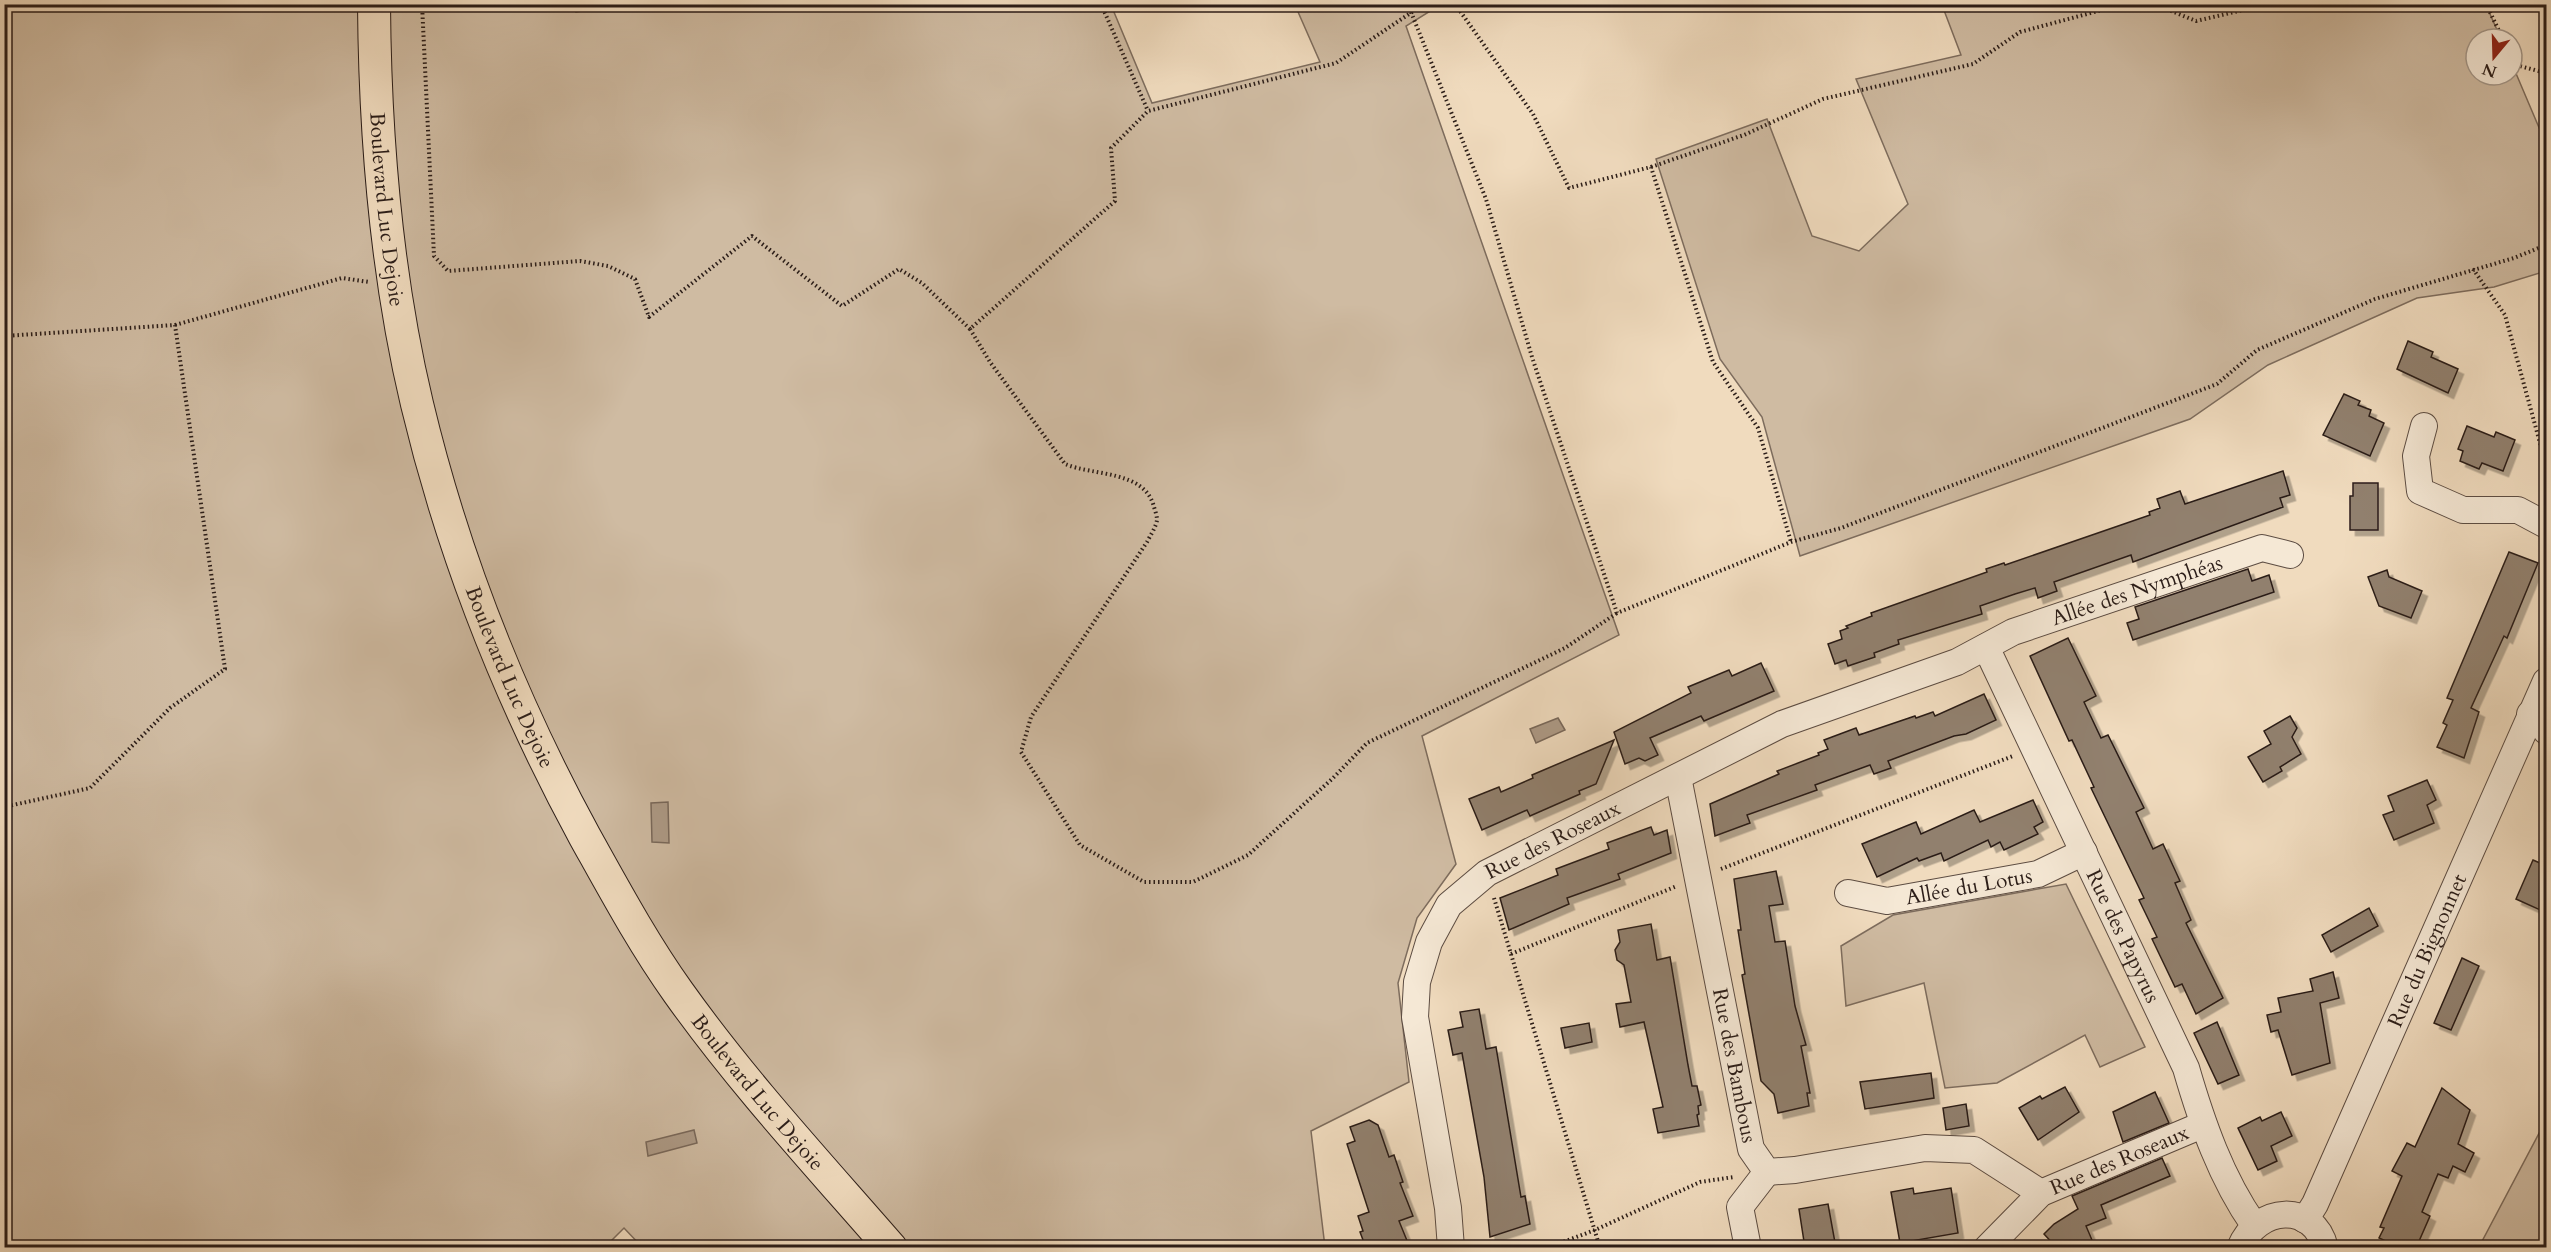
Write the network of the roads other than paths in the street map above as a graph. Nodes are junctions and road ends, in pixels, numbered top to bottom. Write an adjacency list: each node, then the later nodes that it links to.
1 (374, 4): 16 (main road, Boulevard Luc Dejoie)
2 (2424, 426): 3 (street)
3 (2547, 525)
4 (2290, 555): 5 (street, Allée des Nymphéas)
5 (1986, 647): 8 (street, Rue des Roseaux); 9 (street, Rue des Papyrus)
6 (2547, 681): 7 (street, Rue du Bignonnet)
7 (2539, 722): 14 (street, Rue du Bignonnet)
8 (1678, 777): 12 (street, Rue des Bambous); 17 (street, Rue des Roseaux)
9 (2084, 852): 10 (street, Allée du Lotus); 11 (street, Rue des Papyrus)
10 (1848, 893)
11 (2202, 1125): 13 (street, Rue des Roseaux); 15 (street, Rue des Papyrus)
12 (1767, 1172): 13 (street); 18 (street)
13 (2041, 1193): 19 (street, Rue des Roseaux)
14 (2305, 1220): 15 (street); 21 (street)
15 (2253, 1225): 20 (street)
16 (891, 1248)
17 (1451, 1248)
18 (1748, 1248)
19 (1987, 1248)
20 (2240, 1248)
21 (2325, 1248)

